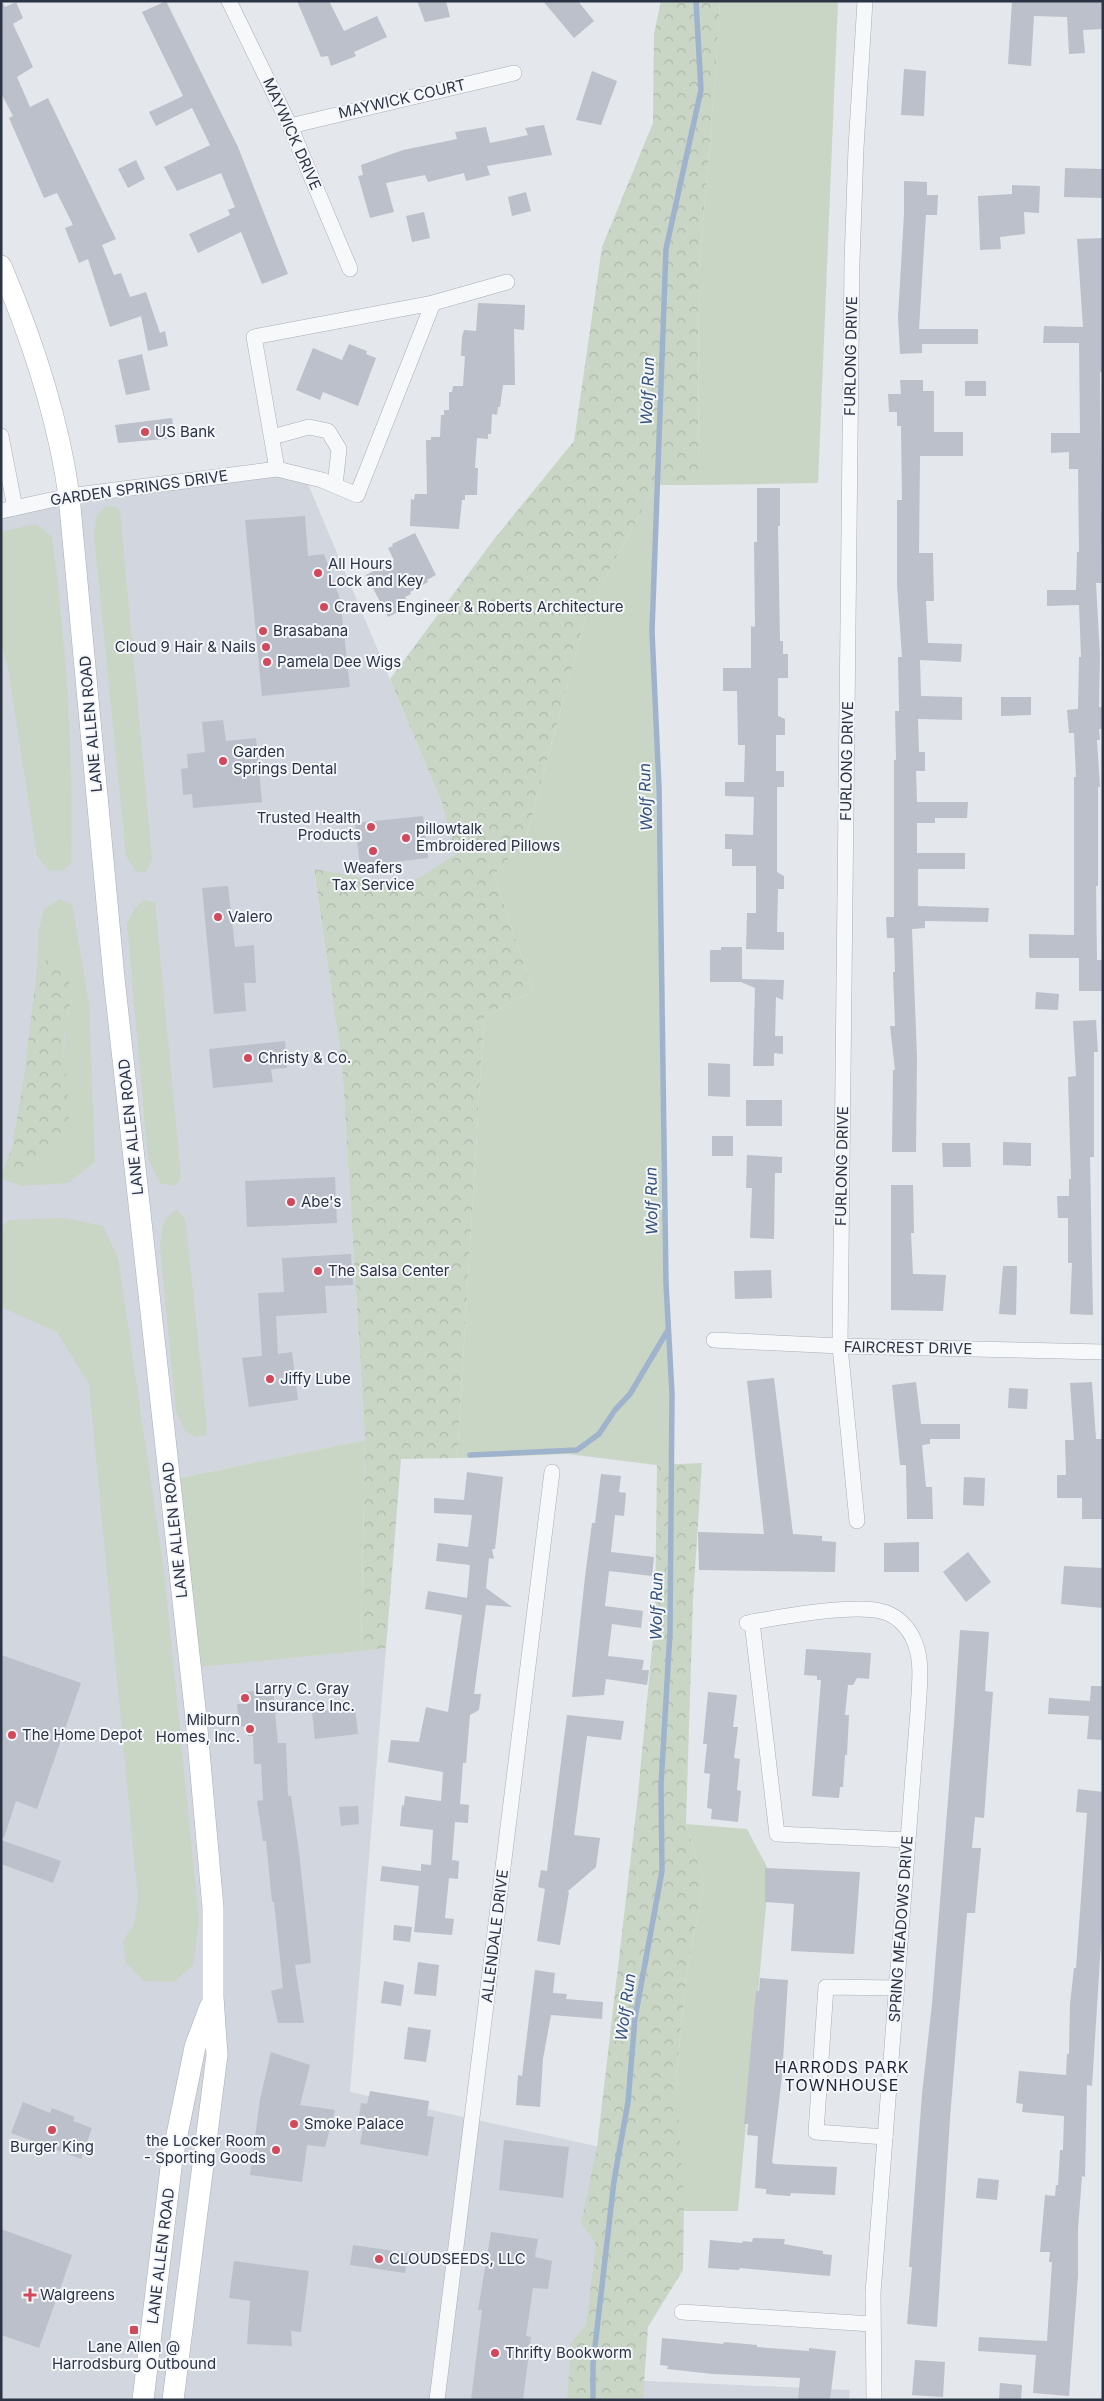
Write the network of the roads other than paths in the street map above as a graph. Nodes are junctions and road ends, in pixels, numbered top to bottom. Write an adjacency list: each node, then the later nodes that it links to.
1 (229, 1): 4 (street, MAYWICK DRIVE)
2 (865, 1): 16 (street, FURLONG DRIVE)
3 (514, 73): 4 (street, MAYWICK COURT)
4 (290, 126): 6 (street, MAYWICK DRIVE)
5 (1, 266): 13 (main road, LANE ALLEN ROAD)
6 (350, 269)
7 (507, 282): 8 (street)
8 (433, 303): 10 (street); 12 (street)
9 (1, 436): 14 (street)
10 (272, 437): 11 (street); 12 (street)
11 (277, 469): 12 (street); 13 (street, GARDEN SPRINGS DRIVE)
12 (335, 485)
13 (69, 496): 14 (street, GARDEN SPRINGS DRIVE); 22 (main road, LANE ALLEN ROAD)
14 (8, 510)
15 (714, 1340): 16 (street, FAIRCREST DRIVE)
16 (840, 1346): 17 (street, FAIRCREST DRIVE); 19 (street, FURLONG DRIVE)
17 (1103, 1352)
18 (552, 1472): 28 (street, ALLENDALE DRIVE)
19 (857, 1521)
20 (908, 1840): 20 (street, SPRING MEADOWS DRIVE); 21 (street, SPRING MEADOWS DRIVE)
21 (897, 1988): 23 (street, SPRING MEADOWS DRIVE); 23 (street)
22 (213, 1997): 26 (main road, LANE ALLEN ROAD); 27 (main road, LANE ALLEN ROAD)
23 (885, 2137): 25 (street, SPRING MEADOWS DRIVE)
24 (682, 2312): 25 (street)
25 (872, 2324): 29 (street, SPRING MEADOWS DRIVE)
26 (143, 2400)
27 (173, 2400)
28 (437, 2400)
29 (874, 2400)

